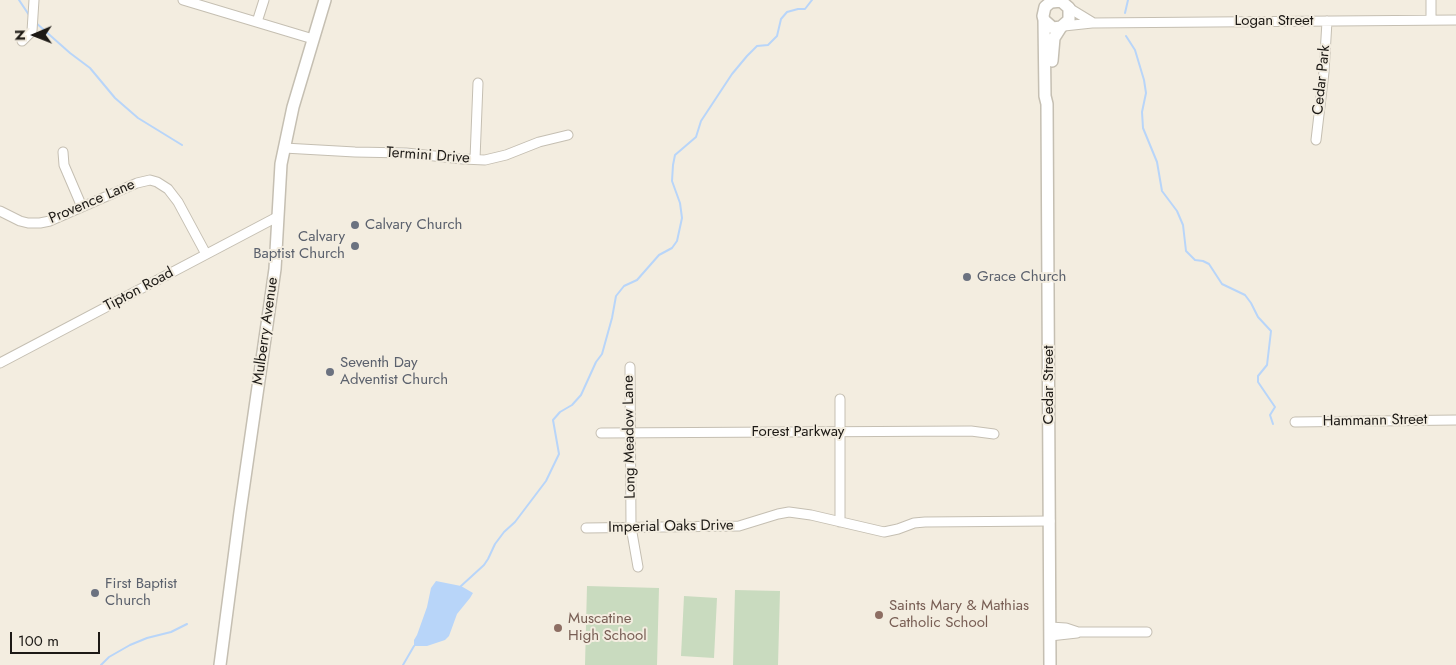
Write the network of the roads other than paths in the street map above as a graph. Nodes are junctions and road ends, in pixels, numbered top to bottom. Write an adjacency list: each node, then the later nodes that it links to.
1 (34, 0): 16 (street)
2 (183, 0): 12 (street)
3 (264, 0): 12 (street)
4 (325, 0): 15 (main road, Mulberry Avenue)
5 (1431, 0): 9 (street)
6 (1052, 1): 7 (main road); 8 (main road)
7 (1068, 5): 13 (street); 14 (main road)
8 (1044, 20): 14 (main road); 18 (main road, Cedar Street)
9 (1431, 20): 10 (street, Logan Street); 11 (street, Logan Street)
10 (1456, 20)
11 (1327, 21): 13 (street, Logan Street); 20 (street, Cedar Park)
12 (257, 22): 15 (street)
13 (1092, 22): 14 (street, Logan Street)
14 (1063, 27): 18 (main road, Cedar Street)
15 (313, 39): 21 (main road, Mulberry Avenue)
16 (22, 41)
17 (478, 84): 23 (street)
18 (1047, 104): 37 (main road, Cedar Street)
19 (568, 135): 23 (street, Termini Drive)
20 (1316, 140)
21 (284, 148): 23 (street, Termini Drive); 26 (main road, Mulberry Avenue)
22 (63, 152): 24 (street)
23 (475, 159)
24 (82, 207): 25 (street, Provence Lane); 27 (street, Provence Lane)
25 (0, 211)
26 (277, 217): 27 (street, Tipton Road); 44 (main road, Mulberry Avenue)
27 (206, 254): 28 (street, Tipton Road)
28 (0, 363)
29 (630, 367): 35 (street, Long Meadow Lane)
30 (840, 399): 33 (street)
31 (1456, 420): 32 (street, Hammann Street)
32 (1295, 422)
33 (840, 432): 35 (street, Forest Parkway); 36 (street, Forest Parkway); 38 (street)
34 (601, 433): 35 (street, Forest Parkway)
35 (631, 433): 39 (street, Long Meadow Lane)
36 (994, 434)
37 (1050, 521): 38 (street, Imperial Oaks Drive); 42 (main road, Cedar Street)
38 (840, 522): 39 (street, Imperial Oaks Drive)
39 (631, 527): 40 (street, Imperial Oaks Drive); 41 (street, Long Meadow Lane)
40 (586, 528)
41 (638, 567)
42 (1050, 631): 43 (street); 45 (main road, Cedar Street)
43 (1147, 632)
44 (220, 665)
45 (1050, 665)

